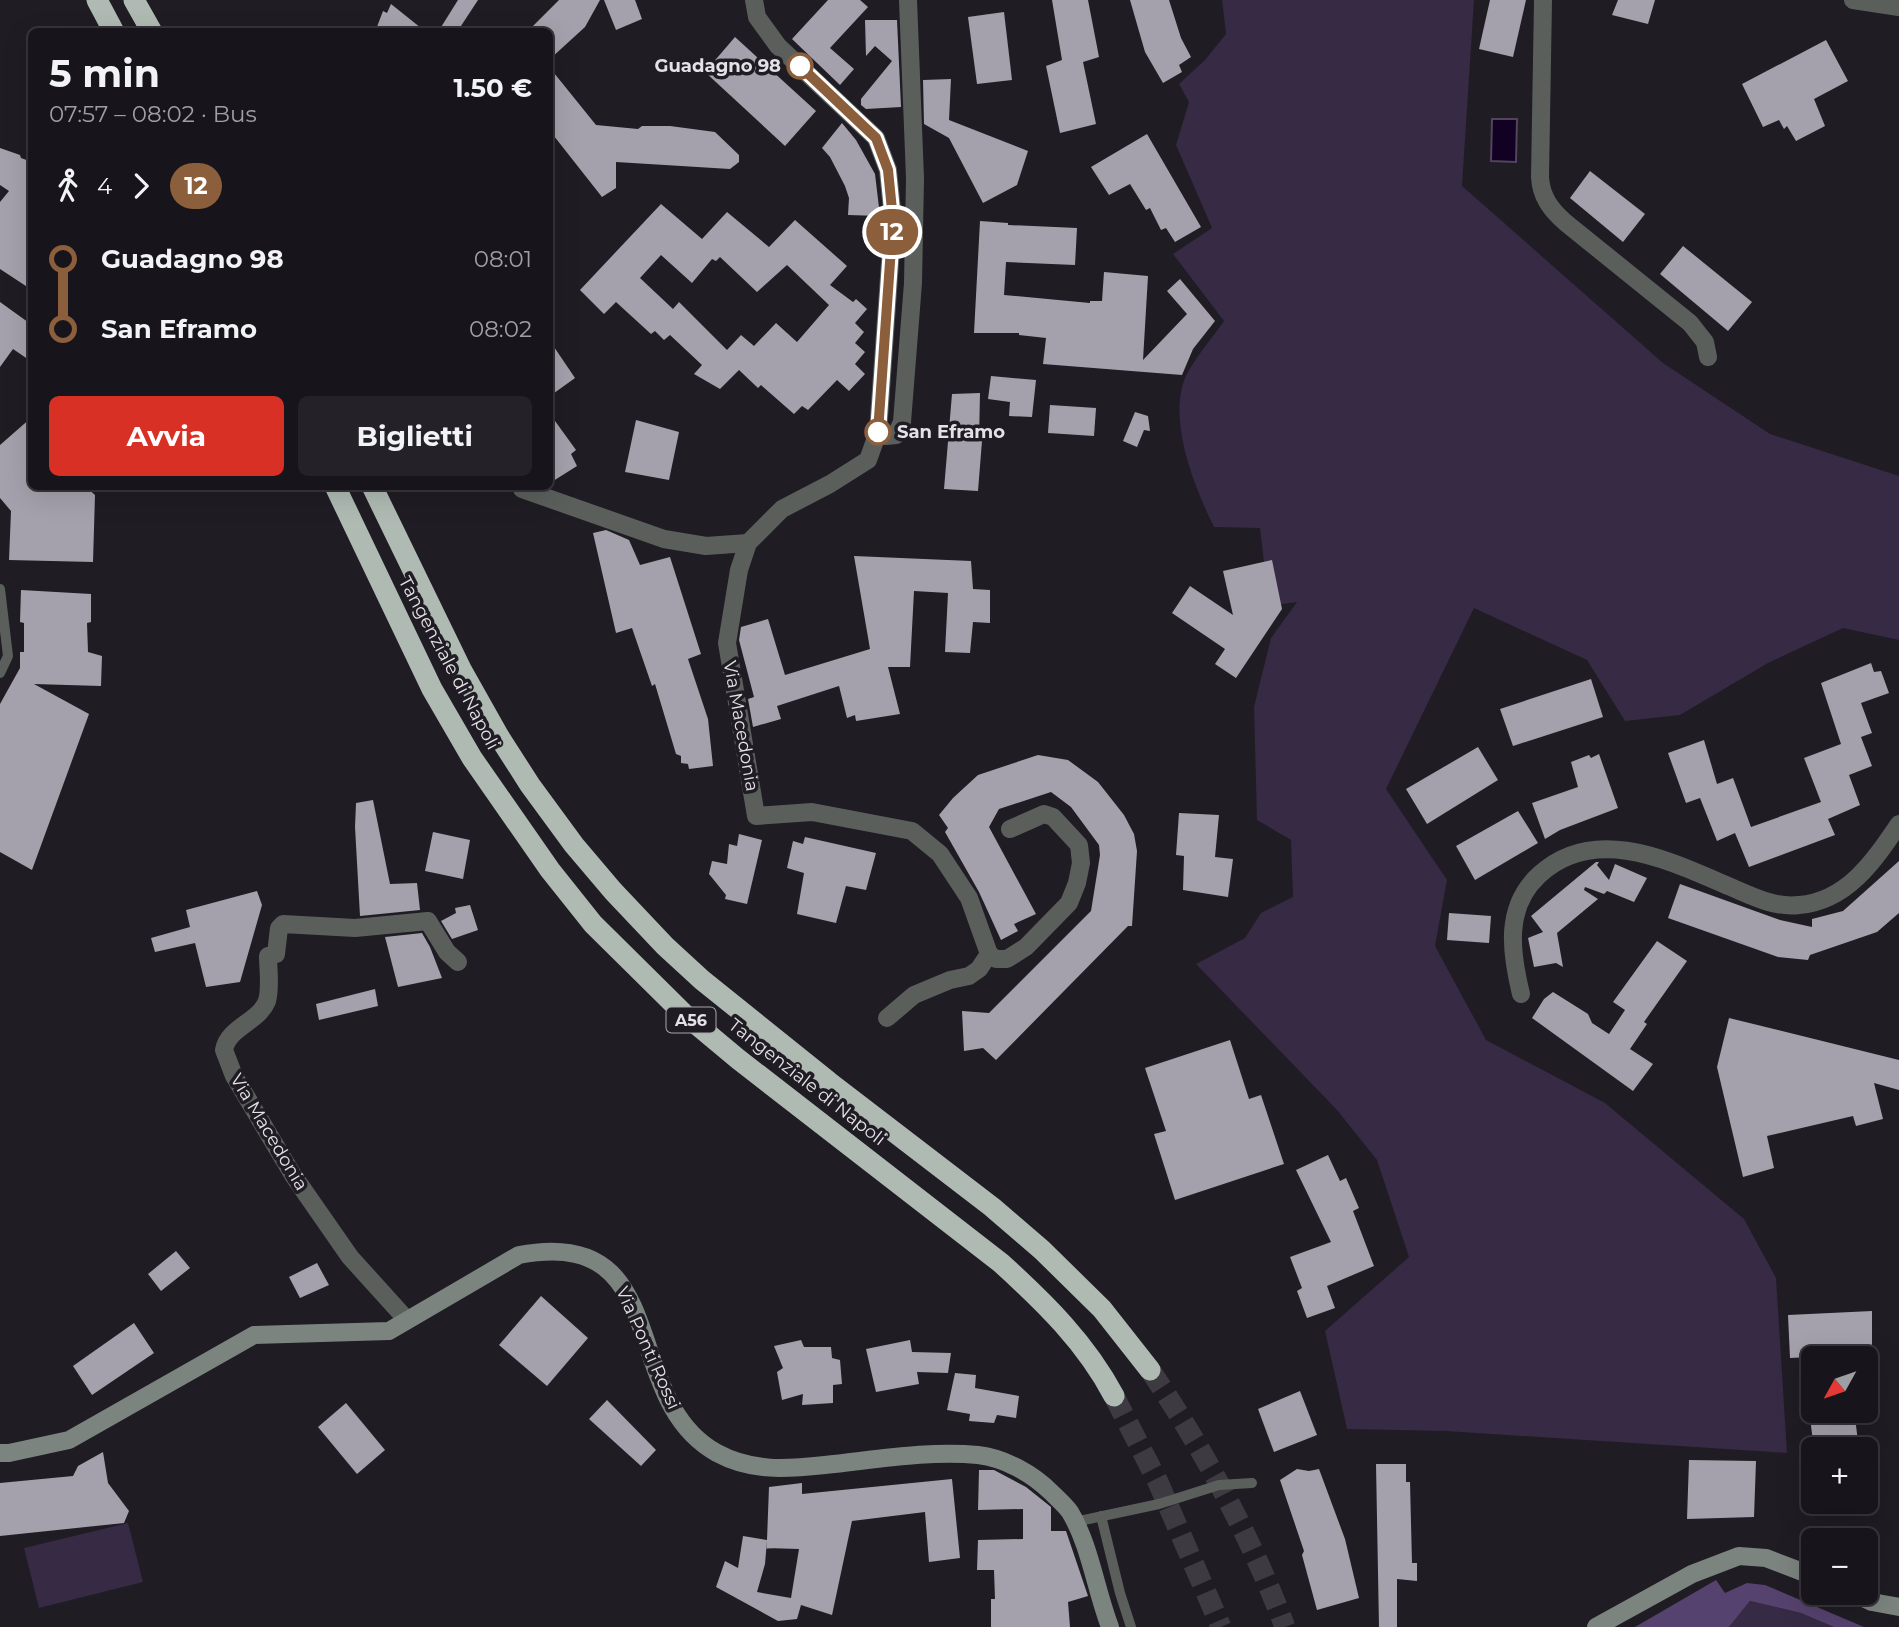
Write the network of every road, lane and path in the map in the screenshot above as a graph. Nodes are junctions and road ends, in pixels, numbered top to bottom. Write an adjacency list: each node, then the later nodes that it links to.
1 (97, 0): 8 (highway)
2 (134, 0): 9 (highway)
3 (754, 0): 11 (street)
4 (908, 0): 11 (street)
5 (1543, 0): 10 (street)
6 (1853, 0): 7 (street)
7 (1899, 8)
8 (112, 28)
9 (150, 28)
10 (1708, 357)
11 (878, 432): 15 (street, Via Macedonia)
12 (337, 490): 26 (highway, Tangenziale di Napoli / A56)
13 (374, 490): 25 (highway, Tangenziale di Napoli / A56)
14 (525, 490): 15 (street)
15 (748, 543): 20 (street, Via Macedonia)
16 (0, 589): 17 (lane)
17 (0, 673)
18 (1899, 824): 22 (street)
19 (1010, 829): 20 (street)
20 (989, 954): 23 (street)
21 (458, 962): 24 (street, Via Macedonia)
22 (1521, 994)
23 (887, 1018)
24 (407, 1320): 27 (street, Via Ponti Rossi); 30 (street, Via Ponti Rossi)
25 (1150, 1370)
26 (1114, 1396)
27 (0, 1453)
28 (1252, 1483): 29 (lane)
29 (1101, 1516): 30 (lane); 35 (lane)
30 (1075, 1522): 34 (street, Via Ponti Rossi)
31 (1801, 1571): 36 (street)
32 (1878, 1603): 33 (street)
33 (1899, 1607)
34 (1110, 1627)
35 (1131, 1627)
36 (1596, 1627)

